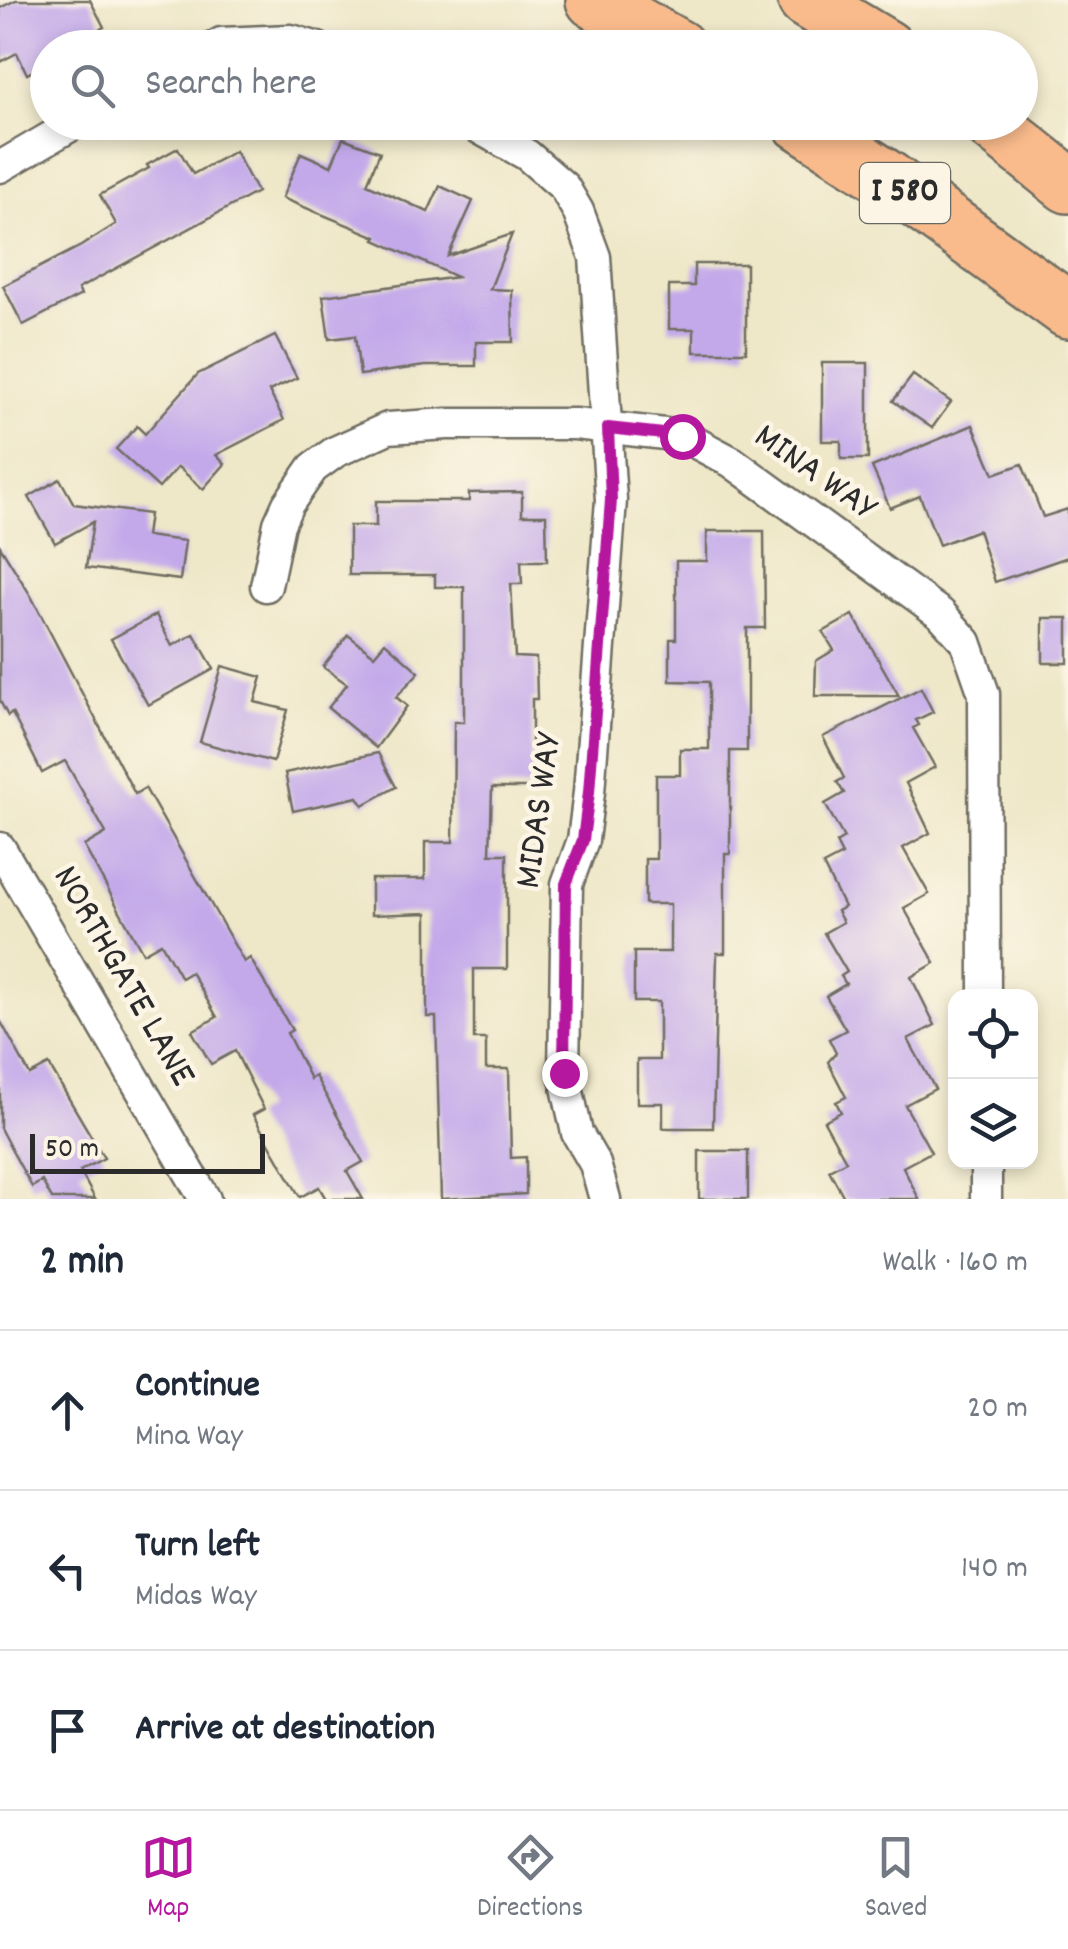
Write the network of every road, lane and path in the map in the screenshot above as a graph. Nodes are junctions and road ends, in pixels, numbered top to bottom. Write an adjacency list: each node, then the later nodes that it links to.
1 (594, 0): 3 (highway)
2 (806, 0): 4 (highway)
3 (646, 30)
4 (856, 30)
5 (46, 140): 9 (street)
6 (500, 140): 14 (street, MIDAS WAY)
7 (827, 140): 11 (highway, I 580)
8 (1012, 140): 10 (highway)
9 (0, 167)
10 (1068, 186)
11 (1008, 267): 12 (highway, I 580); 13 (highway)
12 (1068, 310)
13 (1068, 331)
14 (608, 428): 15 (street, MINA WAY); 17 (street, MINA WAY); 20 (street, MIDAS WAY)
15 (266, 586)
16 (0, 848): 19 (street, NORTHGATE LANE)
17 (986, 989)
18 (986, 1169): 21 (street)
19 (199, 1197)
20 (606, 1199)
21 (986, 1199)

